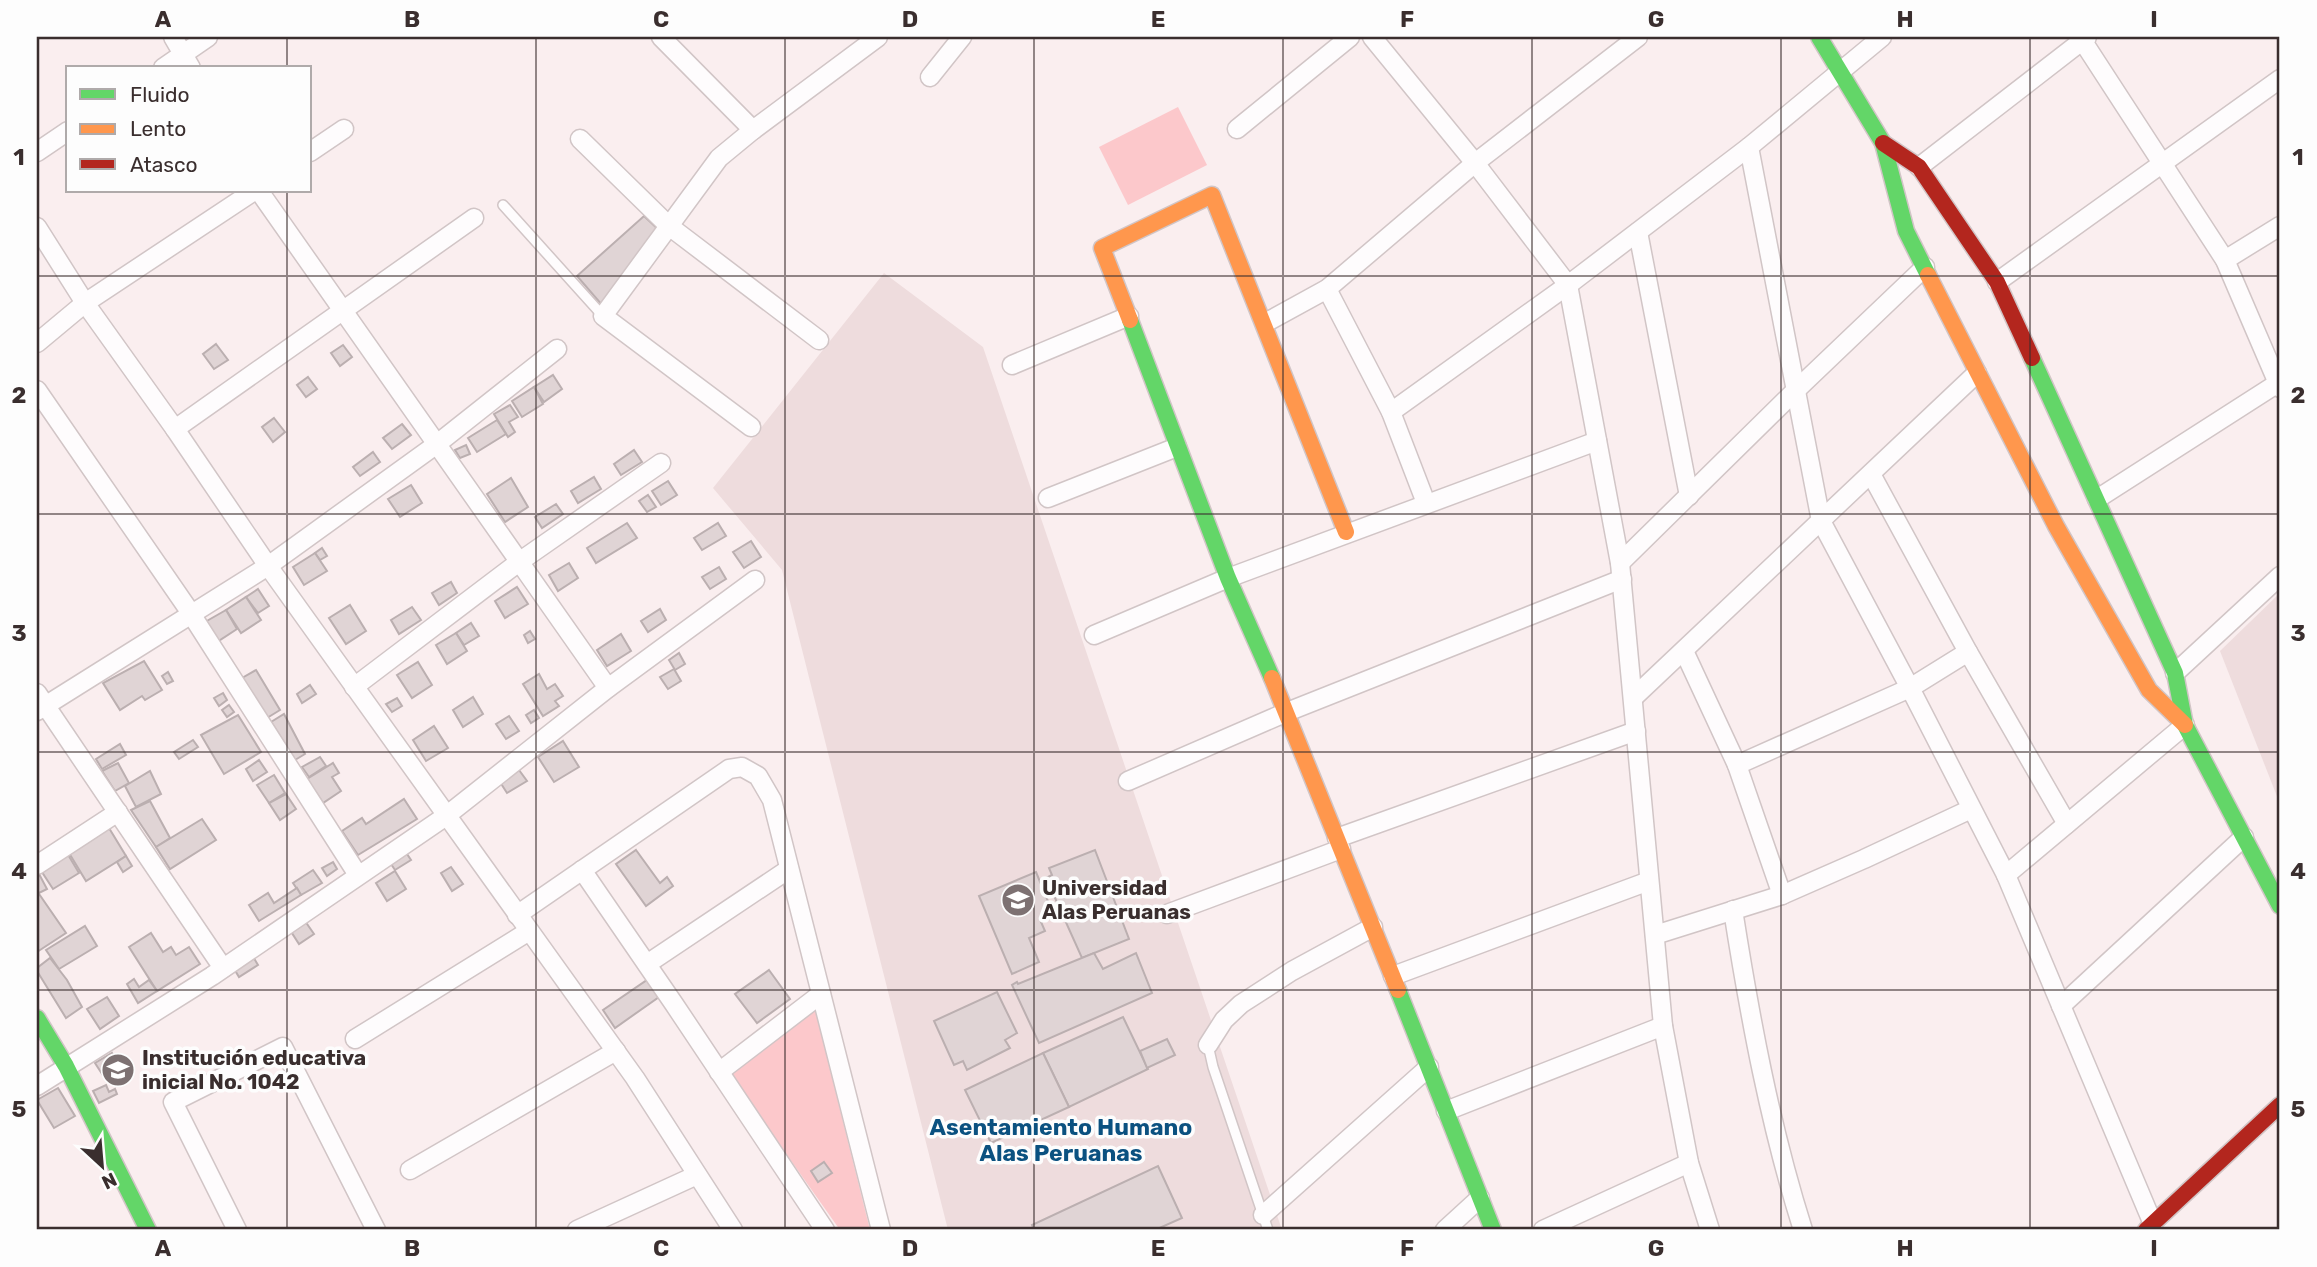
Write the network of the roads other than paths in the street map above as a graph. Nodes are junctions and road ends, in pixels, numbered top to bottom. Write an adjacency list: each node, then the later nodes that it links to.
1 (173, 37): 12 (street)
2 (208, 37): 12 (street)
3 (661, 37): 18 (street)
4 (878, 37): 18 (street)
5 (962, 37): 14 (street)
6 (1350, 37): 17 (street)
7 (1372, 37): 26 (street)
8 (1638, 37): 26 (street)
9 (1819, 37): 13 (main road)
10 (1882, 37): 13 (street)
11 (2084, 38): 25 (street); 27 (street)
12 (187, 62)
13 (1840, 72): 21 (main road); 22 (street)
14 (930, 77)
15 (2280, 79): 25 (street)
16 (344, 129): 23 (street)
17 (1237, 129)
18 (753, 130): 32 (street)
19 (66, 132): 24 (street)
20 (580, 139): 32 (street)
21 (1882, 143): 27 (main road); 37 (main road)
22 (1749, 147): 35 (street); 53 (street)
23 (312, 151)
24 (37, 152)
25 (2163, 162): 36 (street); 38 (street)
26 (1475, 163): 39 (street); 40 (street)
27 (1919, 167): 38 (main road)
28 (252, 192): 41 (street)
29 (260, 192): 42 (street)
30 (503, 205): 43 (lane)
31 (474, 218): 42 (street)
32 (669, 226): 43 (street); 46 (street)
33 (2280, 226): 36 (street)
34 (37, 227): 41 (street)
35 (1637, 232): 39 (street); 62 (street)
36 (2225, 260): 51 (street)
37 (1925, 267): 50 (main road); 53 (street)
38 (1997, 282): 64 (main road)
39 (1568, 285): 54 (street); 57 (street)
40 (1327, 289): 45 (street); 54 (street)
41 (85, 303): 47 (street); 56 (street)
42 (343, 310): 56 (street); 58 (street)
43 (603, 316): 55 (street)
44 (1129, 316): 45 (main road); 49 (street); 59 (main road)
45 (1265, 323): 67 (main road)
46 (819, 340)
47 (37, 342)
48 (557, 349): 58 (street)
49 (1012, 365)
50 (1977, 373): 61 (street); 85 (main road)
51 (2277, 375): 64 (street)
52 (37, 390): 74 (street)
53 (1795, 391): 62 (street); 66 (street)
54 (1391, 412): 65 (street)
55 (751, 427)
56 (175, 429): 69 (street)
57 (1597, 441): 65 (street); 70 (street)
58 (437, 444): 68 (street); 69 (street)
59 (1177, 447): 63 (street); 72 (main road)
60 (661, 463): 68 (street)
61 (1871, 474): 66 (street); 77 (street)
62 (1689, 496): 70 (street)
63 (1048, 499)
64 (2097, 499): 78 (main road)
65 (1426, 503): 67 (street)
66 (1821, 521): 76 (street); 81 (street)
67 (1346, 532): 72 (street)
68 (519, 562): 79 (street); 80 (street)
69 (268, 566): 74 (street); 79 (street)
70 (1621, 571): 82 (street); 84 (street)
71 (2280, 576): 78 (street)
72 (1228, 578): 75 (street); 84 (main road)
73 (755, 580): 80 (street)
74 (190, 614): 83 (street); 98 (street)
75 (1094, 635)
76 (1684, 651): 82 (street); 87 (street)
77 (1968, 652): 81 (street); 92 (street)
78 (2175, 673): 85 (main road)
79 (354, 687): 91 (street)
80 (608, 688): 91 (street)
81 (1910, 688): 87 (street); 89 (street)
82 (1633, 698): 86 (street)
83 (39, 703): 90 (street)
84 (1287, 712): 88 (street); 94 (main road)
85 (2185, 725): 92 (street); 93 (main road)
86 (1636, 731): 94 (street); 100 (street)
87 (1737, 765): 101 (street)
88 (1128, 781)
89 (1971, 808): 99 (street); 101 (street)
90 (118, 812): 95 (street); 110 (street)
91 (446, 816): 98 (street); 105 (street)
92 (2067, 824): 99 (street)
93 (2244, 838): 102 (main road); 113 (street)
94 (1339, 844): 104 (street); 106 (main road)
95 (37, 865)
96 (789, 869): 97 (street); 109 (street); 112 (street)
97 (582, 870): 105 (street); 109 (street)
98 (358, 875): 110 (street)
99 (2006, 875): 113 (street)
100 (1650, 881): 108 (street); 111 (street)
101 (1782, 895): 103 (street)
102 (2280, 906)
103 (1733, 910): 108 (street); 142 (street)
104 (1167, 914)
105 (517, 915): 107 (street)
106 (1373, 927): 111 (main road); 117 (street)
107 (529, 931): 116 (street); 118 (street)
108 (1655, 935): 115 (street)
109 (647, 964): 121 (street)
110 (223, 968): 119 (street)
111 (1393, 976): 120 (main road)
112 (821, 994): 121 (street); 137 (street)
113 (2062, 1006): 130 (street)
114 (37, 1018): 119 (main road)
115 (1663, 1026): 124 (street); 125 (street)
116 (355, 1039)
117 (1208, 1045): 129 (lane)
118 (616, 1051): 126 (street); 127 (street)
119 (66, 1066): 122 (street); 131 (main road)
120 (1429, 1067): 124 (main road); 129 (street)
121 (719, 1072): 136 (street)
122 (37, 1086)
123 (2280, 1105): 130 (main road)
124 (1446, 1111): 128 (main road)
125 (1689, 1163): 140 (street); 141 (street)
126 (410, 1170)
127 (697, 1175): 134 (street); 135 (street)
128 (1480, 1198): 138 (street); 139 (main road)
129 (1266, 1223)
130 (2150, 1227)
131 (148, 1230)
132 (237, 1230): 133 (street)
133 (376, 1230)
134 (577, 1230)
135 (733, 1230)
136 (825, 1230)
137 (881, 1230)
138 (1445, 1230)
139 (1493, 1230)
140 (1543, 1230)
141 (1710, 1230)
142 (1803, 1230)

